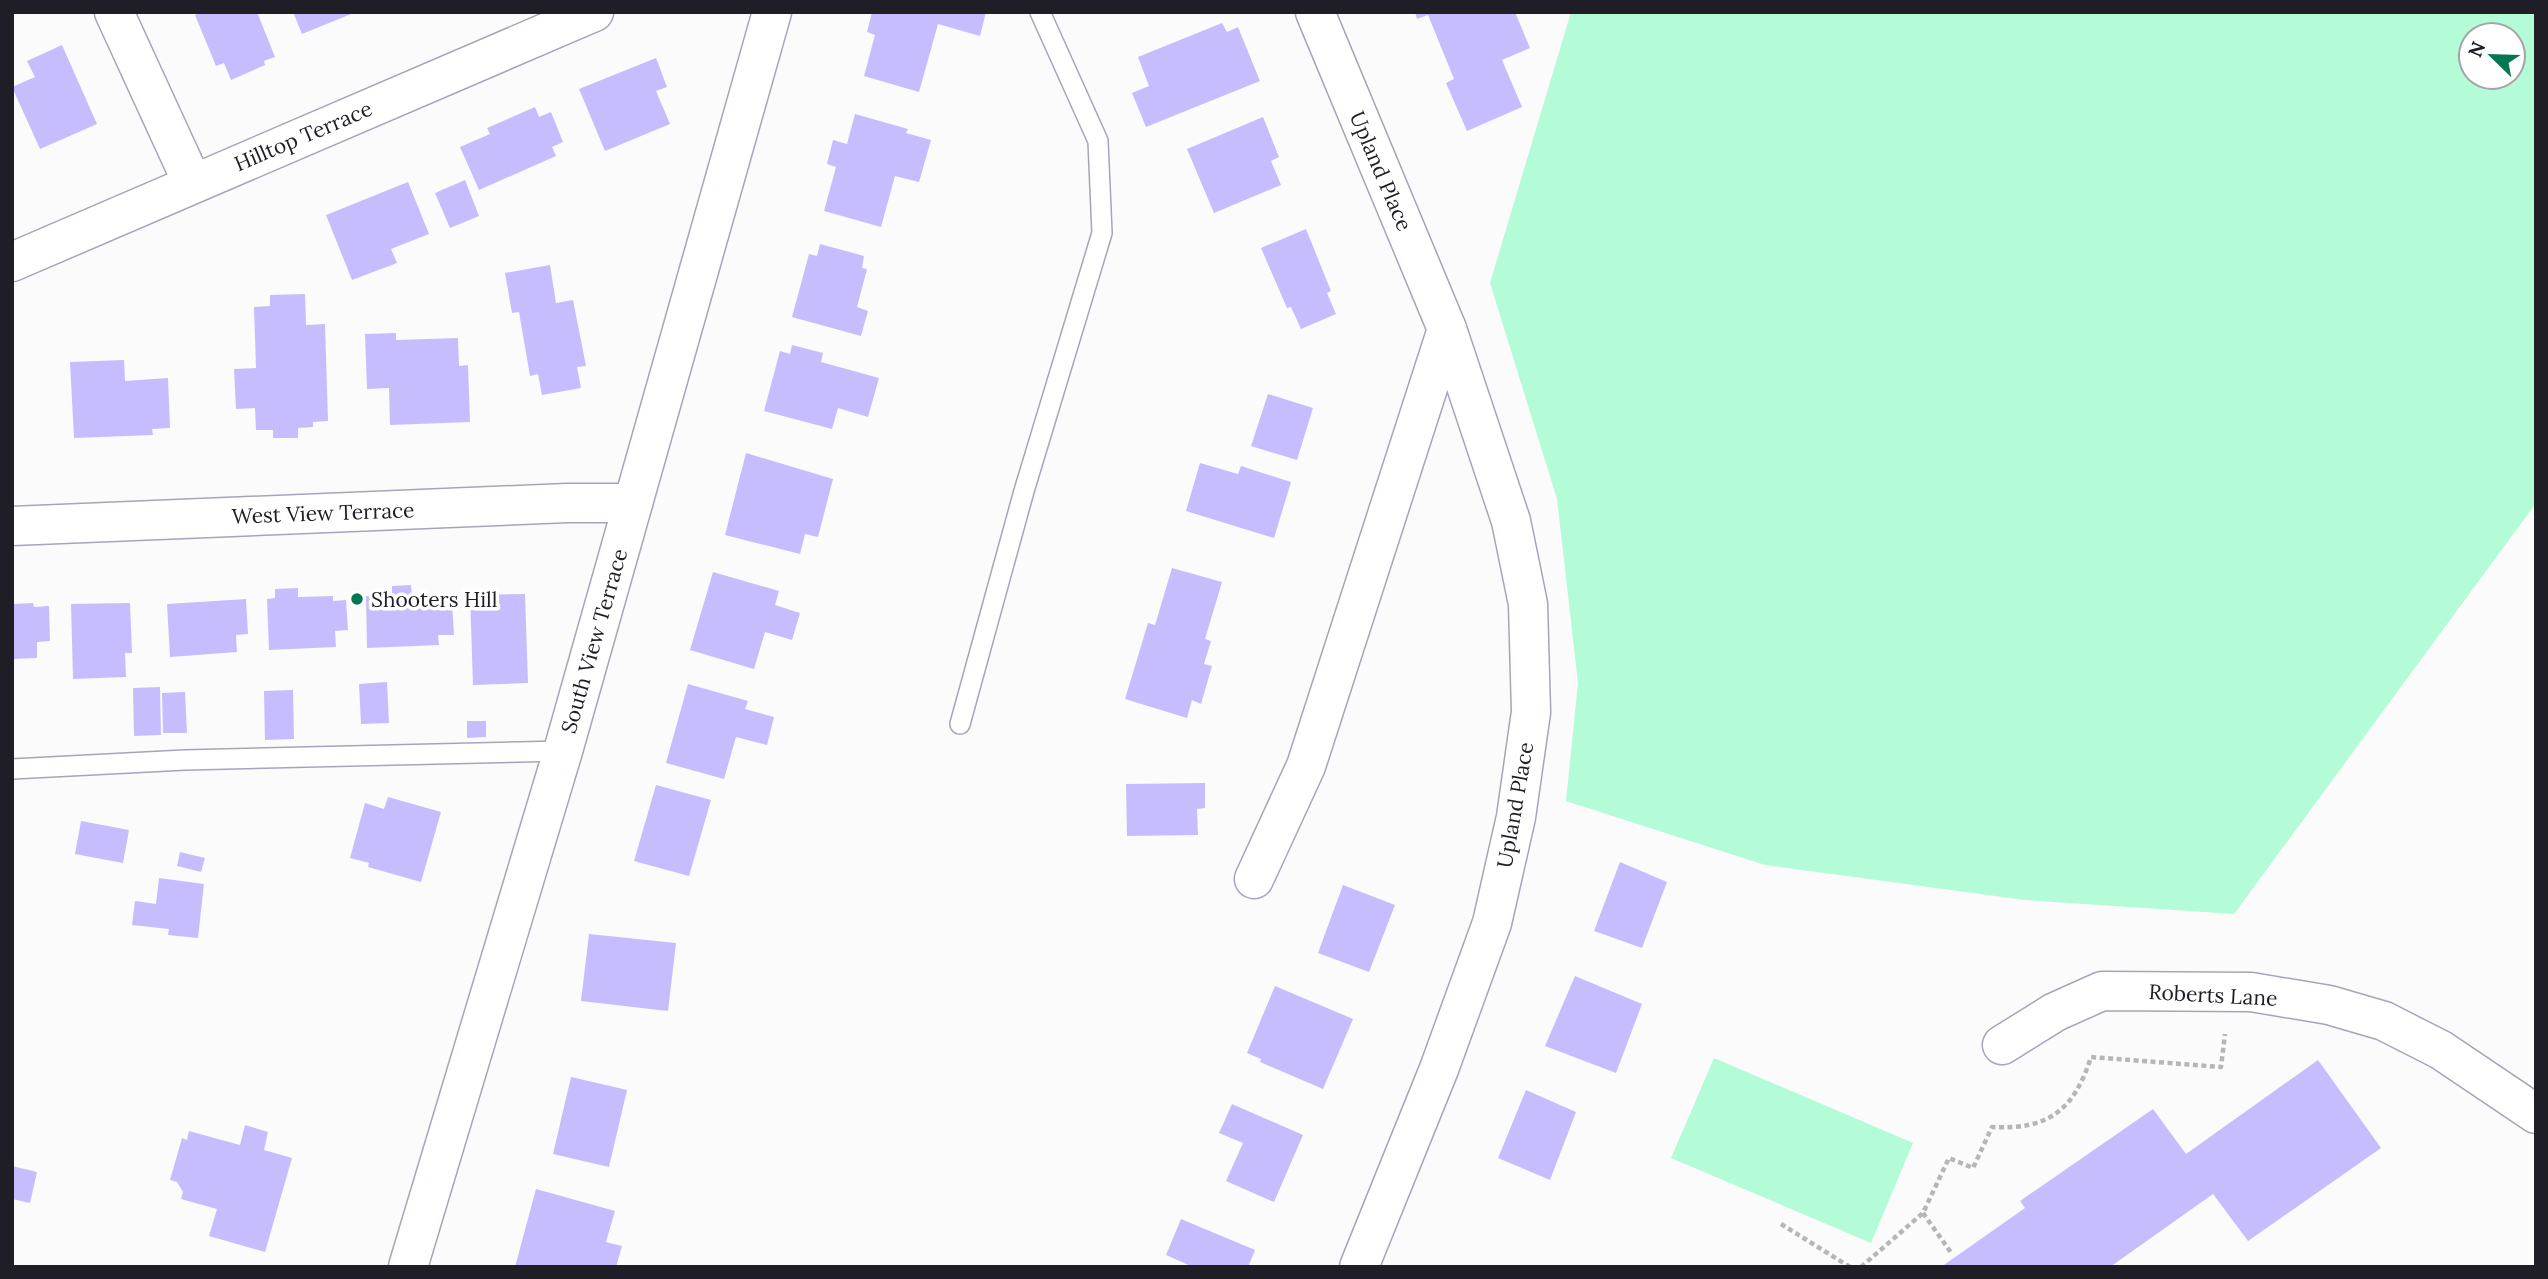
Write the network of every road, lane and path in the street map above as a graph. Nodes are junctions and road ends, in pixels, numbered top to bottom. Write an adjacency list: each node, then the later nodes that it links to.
1 (114, 12): 6 (street)
2 (594, 12): 6 (street, Hilltop Terrace)
3 (772, 12): 9 (street, South View Terrace)
4 (1041, 12): 11 (lane)
5 (1315, 12): 8 (street, Upland Place)
6 (192, 183): 7 (street, Hilltop Terrace)
7 (12, 262)
8 (1447, 329): 14 (street); 22 (street, Upland Place)
9 (634, 503): 10 (street, West View Terrace); 12 (street, South View Terrace)
10 (12, 526)
11 (960, 724)
12 (563, 751): 13 (lane); 21 (street, South View Terrace)
13 (12, 769)
14 (1254, 879)
15 (2229, 992): 16 (street, Roberts Lane); 17 (street, Roberts Lane); 18 (path)
16 (2002, 1045)
17 (2536, 1114)
18 (1923, 1213): 20 (path); 24 (path)
19 (1781, 1224): 23 (path)
20 (1952, 1254)
21 (408, 1267)
22 (1359, 1267)
23 (1850, 1267)
24 (1861, 1267)

